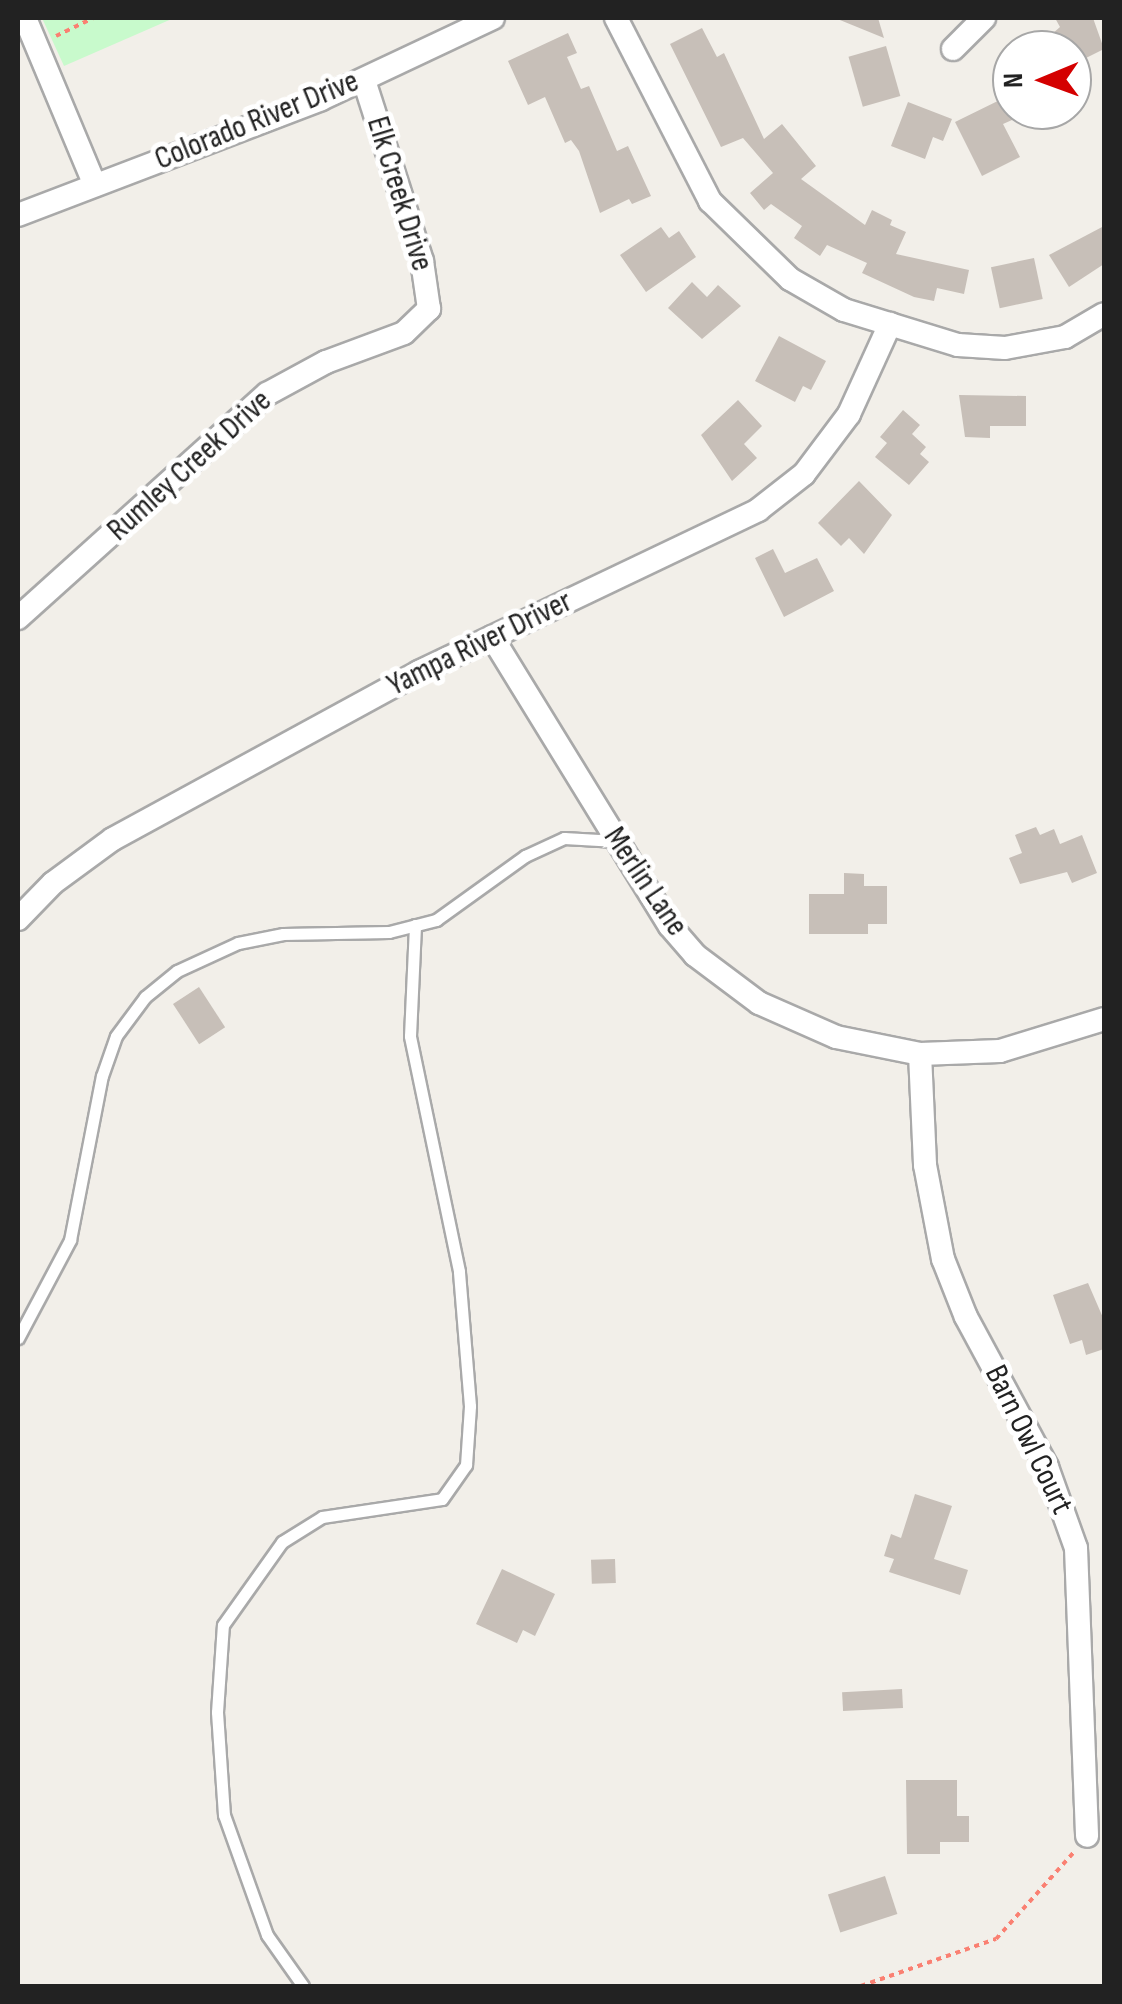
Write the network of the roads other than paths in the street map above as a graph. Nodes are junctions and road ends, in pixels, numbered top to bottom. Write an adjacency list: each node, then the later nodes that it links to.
1 (25, 18): 7 (street)
2 (493, 18): 6 (street, Colorado River Drive)
3 (616, 18): 11 (street)
4 (984, 18): 5 (street)
5 (953, 49)
6 (364, 80): 7 (street, Colorado River Drive); 9 (street, Elk Creek Drive)
7 (95, 185): 8 (street, Colorado River Drive)
8 (18, 215)
9 (429, 309): 12 (street, Rumley Creek Drive)
10 (1104, 314): 11 (street)
11 (890, 324): 13 (street, Yampa River Driver)
12 (22, 607)
13 (492, 637): 14 (street, Merlin Lane); 15 (street, Yampa River Driver)
14 (616, 841): 16 (lane); 18 (street, Merlin Lane)
15 (18, 917)
16 (415, 926): 19 (lane); 21 (lane)
17 (1104, 1020): 18 (street, Merlin Lane)
18 (920, 1054): 20 (street, Barn Owl Court)
19 (18, 1338)
20 (1087, 1836)
21 (304, 1986)

